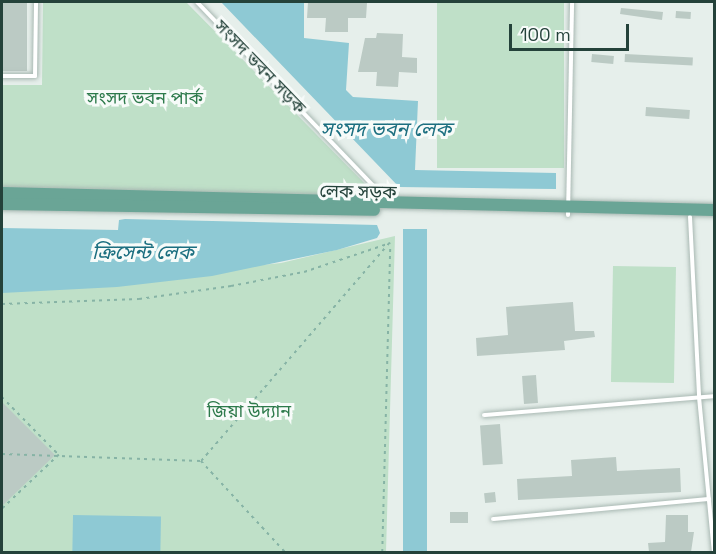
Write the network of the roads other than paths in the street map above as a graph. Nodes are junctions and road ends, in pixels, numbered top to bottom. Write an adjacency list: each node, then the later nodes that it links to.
1 (36, 2): 4 (lane)
2 (197, 2): 7 (lane, সংসদ ভবন সড়ক)
3 (573, 2): 9 (lane)
4 (2, 76)
5 (2, 194): 7 (main road)
6 (2, 204): 7 (main road, লেক সড়ক)
7 (393, 206): 9 (main road, লেক সড়ক)
8 (714, 210): 9 (main road)
9 (568, 211): 10 (main road, লেক সড়ক)
10 (690, 217): 11 (main road, লেক সড়ক); 13 (lane)
11 (714, 217)
12 (714, 396): 13 (lane)
13 (699, 397): 14 (lane); 15 (lane)
14 (484, 415)
15 (709, 499): 16 (lane); 17 (lane)
16 (493, 519)
17 (714, 552)

